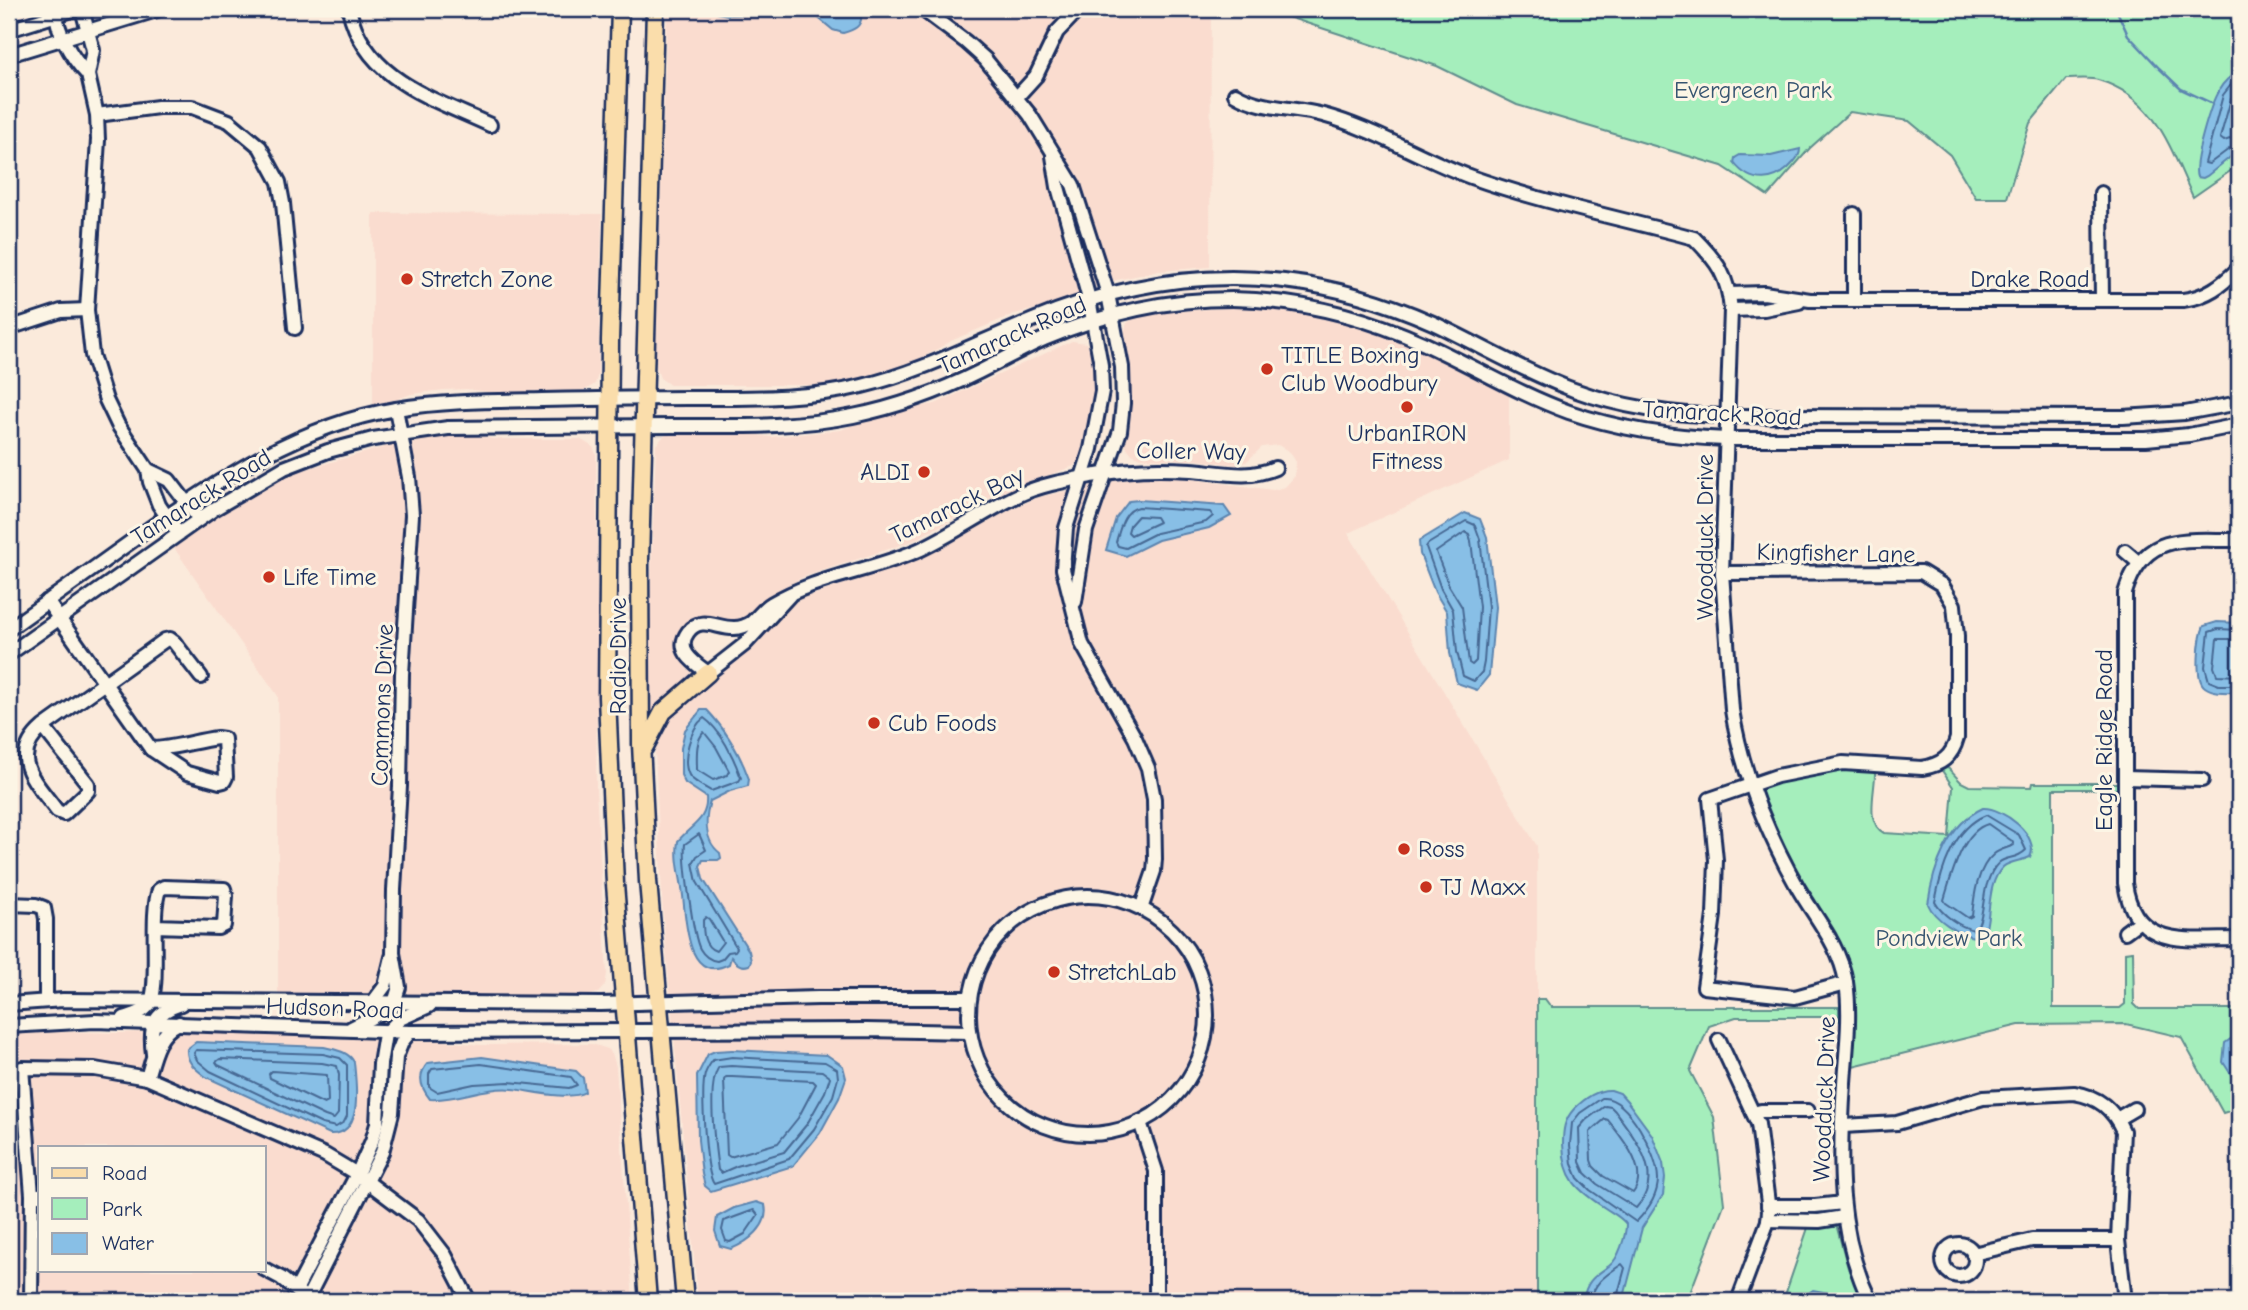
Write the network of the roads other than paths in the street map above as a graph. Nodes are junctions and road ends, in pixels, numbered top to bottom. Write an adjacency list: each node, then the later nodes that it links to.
1 (76, 9): 9 (street)
2 (82, 9): 11 (street)
3 (160, 9): 11 (street)
4 (349, 9): 18 (street)
5 (620, 9): 36 (main road, Radio Drive)
6 (655, 9): 35 (main road, Radio Drive)
7 (922, 9): 16 (street)
8 (1079, 9): 16 (street)
9 (55, 12): 10 (street); 12 (street)
10 (9, 30)
11 (89, 32): 12 (street); 14 (street)
12 (64, 39): 13 (street); 14 (street)
13 (9, 55)
14 (88, 75): 17 (street)
15 (1235, 94): 24 (street, Woodduck Drive)
16 (1016, 98): 19 (street)
17 (97, 116): 29 (street); 34 (street)
18 (490, 125)
19 (1054, 156): 23 (street); 25 (street)
20 (2101, 193): 28 (street)
21 (1854, 214): 27 (street)
22 (2239, 268): 28 (street, Drake Road)
23 (1108, 294): 25 (street, Tamarack Road); 31 (street); 39 (street, Tamarack Road)
24 (1730, 294): 26 (street, Drake Road); 30 (street, Woodduck Drive)
25 (1088, 299): 32 (street); 35 (street, Tamarack Road)
26 (1810, 300): 27 (street, Drake Road); 30 (street, Drake Road)
27 (1854, 300): 28 (street, Drake Road)
28 (2102, 300)
29 (88, 310): 33 (street); 46 (street)
30 (1731, 310): 39 (street, Woodduck Drive)
31 (1112, 315): 32 (street, Tamarack Road); 44 (street, Tamarack Road); 47 (street)
32 (1092, 321): 42 (street, Tamarack Road); 48 (street)
33 (9, 328)
34 (295, 328)
35 (644, 398): 36 (street, Tamarack Road); 42 (main road, Radio Drive)
36 (609, 399): 38 (street, Tamarack Road); 41 (main road, Radio Drive)
37 (2239, 403): 39 (street, Tamarack Road)
38 (396, 409): 43 (street, Commons Drive); 49 (street, Tamarack Road)
39 (1727, 416): 44 (street, Woodduck Drive)
40 (2239, 425): 44 (street, Tamarack Road)
41 (608, 426): 42 (street, Tamarack Road); 43 (street, Tamarack Road); 88 (main road, Radio Drive)
42 (643, 426): 68 (main road, Radio Drive)
43 (401, 433): 51 (street, Tamarack Road); 78 (street, Commons Drive)
44 (1726, 439): 56 (street, Woodduck Drive)
45 (1275, 468): 47 (street, Coller Way)
46 (148, 470): 49 (street); 50 (street)
47 (1105, 473): 48 (street, Tamarack Bay); 59 (street)
48 (1080, 478): 57 (street, Tamarack Bay); 59 (street)
49 (187, 501): 50 (street, Tamarack Road); 51 (street)
50 (166, 517): 52 (street); 58 (street, Tamarack Road)
51 (199, 519): 52 (street, Tamarack Road)
52 (178, 533): 60 (street, Tamarack Road)
53 (2239, 540): 55 (street)
54 (2125, 551): 55 (street)
55 (2138, 562): 69 (street, Eagle Ridge Road)
56 (1722, 573): 71 (street, Woodduck Drive); 71 (street, Kingfisher Lane)
57 (790, 595): 63 (street, Tamarack Bay); 63 (street, Tamarack Bay)
58 (47, 601): 60 (street); 61 (street, Tamarack Road)
59 (1074, 610): 73 (street)
60 (59, 619): 62 (street, Tamarack Road); 65 (street)
61 (9, 629)
62 (9, 654)
63 (708, 673): 68 (main road)
64 (201, 677): 65 (street)
65 (105, 683): 66 (street); 67 (street)
66 (43, 727): 66 (street)
67 (151, 749): 67 (street)
68 (641, 754): 84 (main road, Radio Drive)
69 (2125, 778): 70 (street); 74 (street, Eagle Ridge Road)
70 (2202, 779)
71 (1750, 785): 79 (street, Woodduck Drive); 79 (street, Kingfisher Lane)
72 (9, 904): 81 (street)
73 (1142, 906): 80 (street); 107 (street)
74 (2140, 921): 76 (street); 77 (street)
75 (155, 926): 75 (street); 82 (street)
76 (2125, 932)
77 (2239, 939)
78 (393, 953): 85 (street); 86 (street, Commons Drive)
79 (1846, 983): 108 (street, Woodduck Drive)
80 (970, 998): 84 (street); 99 (street)
81 (46, 1000): 82 (street, Hudson Road); 89 (street, Hudson Road)
82 (152, 1000): 83 (street, Hudson Road); 90 (street)
83 (192, 1000): 85 (street, Hudson Road); 91 (street)
84 (658, 1001): 88 (street, Hudson Road); 97 (main road, Radio Drive)
85 (373, 1002): 86 (street, Hudson Road)
86 (394, 1002): 87 (street, Hudson Road); 94 (street)
87 (438, 1002): 88 (street, Hudson Road); 95 (street)
88 (624, 1003): 96 (main road, Radio Drive)
89 (9, 1004)
90 (114, 1021): 91 (street, Hudson Road); 93 (street, Hudson Road)
91 (154, 1022): 92 (street, Hudson Road); 101 (street)
92 (179, 1023): 94 (street, Hudson Road); 101 (street)
93 (9, 1026)
94 (348, 1030): 95 (street, Hudson Road)
95 (387, 1031): 98 (street, Hudson Road); 109 (street)
96 (626, 1031): 97 (street, Hudson Road); 98 (street, Hudson Road); 122 (main road, Radio Drive)
97 (661, 1031): 99 (street); 123 (main road, Radio Drive)
98 (410, 1032): 109 (street)
99 (970, 1032): 107 (street)
100 (1719, 1041): 105 (street)
101 (153, 1054): 102 (street)
102 (147, 1078): 109 (street); 110 (street)
103 (2134, 1109): 106 (street)
104 (1808, 1111): 105 (street)
105 (1753, 1113): 112 (street)
106 (2118, 1119): 108 (street); 115 (street)
107 (1140, 1122): 124 (street)
108 (1843, 1126): 111 (street, Woodduck Drive)
109 (362, 1178): 118 (street); 119 (street); 121 (street)
110 (36, 1195): 120 (street)
111 (1843, 1203): 112 (street); 113 (street, Woodduck Drive)
112 (1768, 1206): 114 (street)
113 (1844, 1217): 114 (street); 126 (street, Woodduck Drive)
114 (1768, 1220): 125 (street)
115 (2118, 1240): 116 (street); 127 (street)
116 (1973, 1254)
117 (266, 1270): 118 (street)
118 (296, 1290): 119 (street)
119 (308, 1300)
120 (31, 1301)
121 (469, 1301)
122 (648, 1301)
123 (685, 1301)
124 (1156, 1301)
125 (1738, 1301)
126 (1870, 1301)
127 (2125, 1301)

